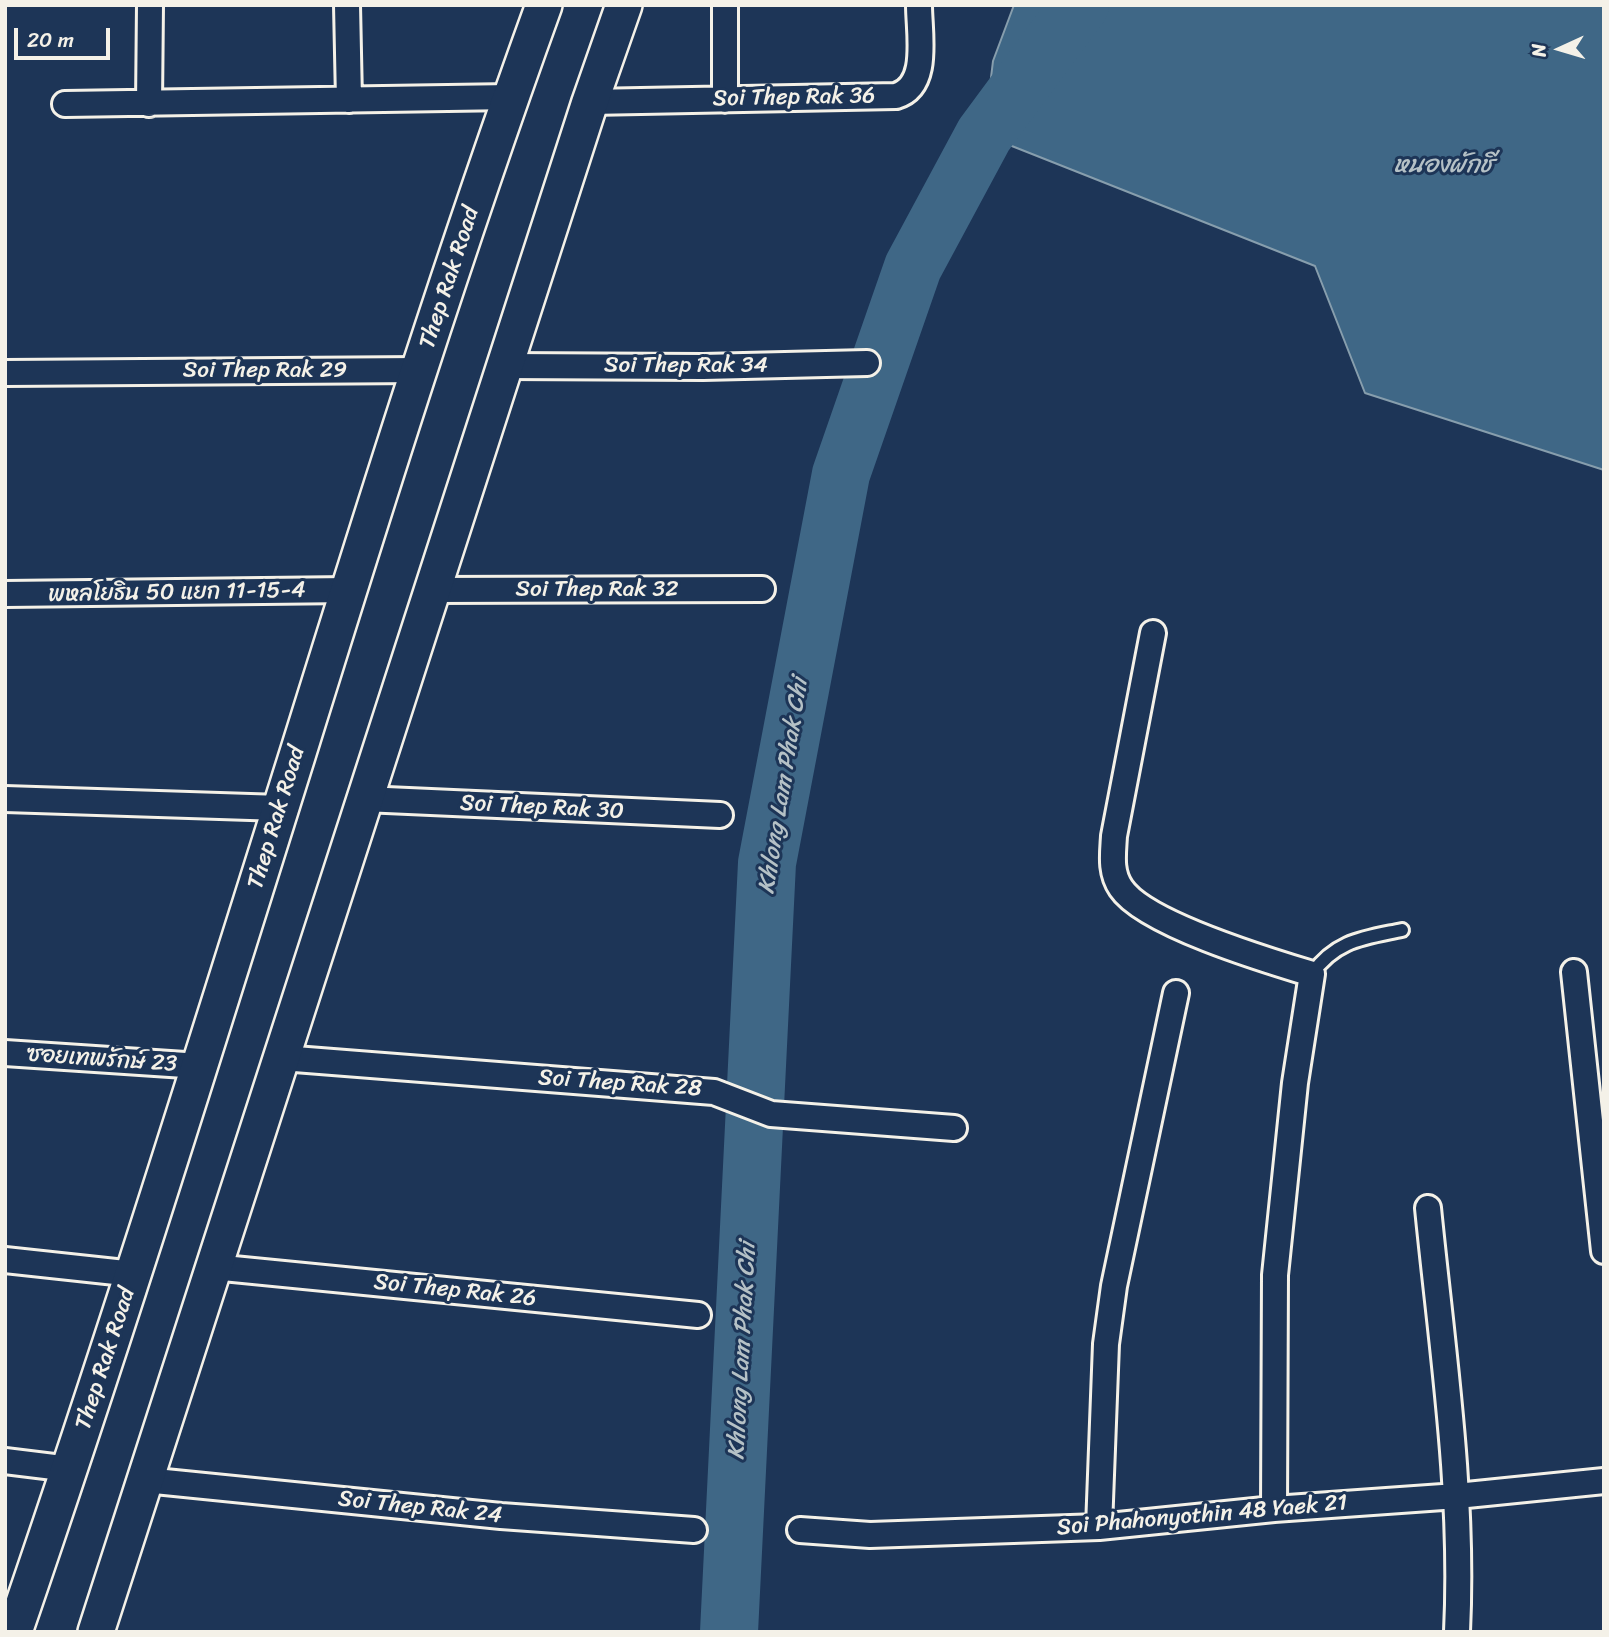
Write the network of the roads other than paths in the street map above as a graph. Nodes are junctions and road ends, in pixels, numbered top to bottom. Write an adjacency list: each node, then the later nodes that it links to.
1 (150, 5): 12 (street)
2 (347, 5): 8 (street)
3 (544, 5): 7 (main road, Thep Rak Road)
4 (624, 5): 10 (main road)
5 (725, 5): 9 (street)
6 (919, 5): 9 (street, Soi Thep Rak 36)
7 (510, 97): 8 (street); 15 (main road, Thep Rak Road)
8 (349, 100): 12 (street)
9 (725, 100): 10 (street, Soi Thep Rak 36)
10 (590, 102): 14 (main road)
11 (65, 104): 12 (street)
12 (149, 104)
13 (867, 363): 14 (street, Soi Thep Rak 34)
14 (504, 366): 19 (main road)
15 (420, 370): 16 (street, Soi Thep Rak 29); 18 (main road, Thep Rak Road)
16 (5, 373)
17 (762, 589): 19 (street, Soi Thep Rak 32)
18 (349, 590): 20 (street, พหลโยธิน 50 แยก 11-15-4); 24 (main road, Thep Rak Road)
19 (432, 590): 23 (main road)
20 (5, 594)
21 (1153, 632): 28 (street)
22 (5, 799): 24 (street)
23 (364, 799): 25 (street, Soi Thep Rak 30); 31 (main road)
24 (281, 807): 32 (main road, Thep Rak Road)
25 (720, 815)
26 (1402, 930): 28 (lane)
27 (1574, 972): 35 (street)
28 (1312, 974): 45 (street)
29 (1176, 993): 46 (street)
30 (5, 1053): 32 (street, ซอยเทพรักษ์ 23)
31 (282, 1058): 33 (street, Soi Thep Rak 28); 37 (main road)
32 (200, 1066): 38 (main road, Thep Rak Road)
33 (954, 1128)
34 (1428, 1208): 44 (street)
35 (1604, 1251)
36 (5, 1260): 38 (street)
37 (213, 1267): 39 (street, Soi Thep Rak 26); 42 (main road)
38 (134, 1274): 41 (main road, Thep Rak Road)
39 (698, 1315)
40 (5, 1461): 41 (street)
41 (70, 1469): 49 (main road, Thep Rak Road)
42 (145, 1480): 47 (street, Soi Thep Rak 24); 50 (main road)
43 (1604, 1481): 44 (street, Soi Phahonyothin 48 Yaek 21)
44 (1457, 1496): 45 (street, Soi Phahonyothin 48 Yaek 21); 51 (street)
45 (1274, 1509): 46 (street, Soi Phahonyothin 48 Yaek 21)
46 (1098, 1527): 48 (street, Soi Phahonyothin 48 Yaek 21)
47 (694, 1530)
48 (800, 1531)
49 (15, 1632)
50 (96, 1632)
51 (1457, 1632)

